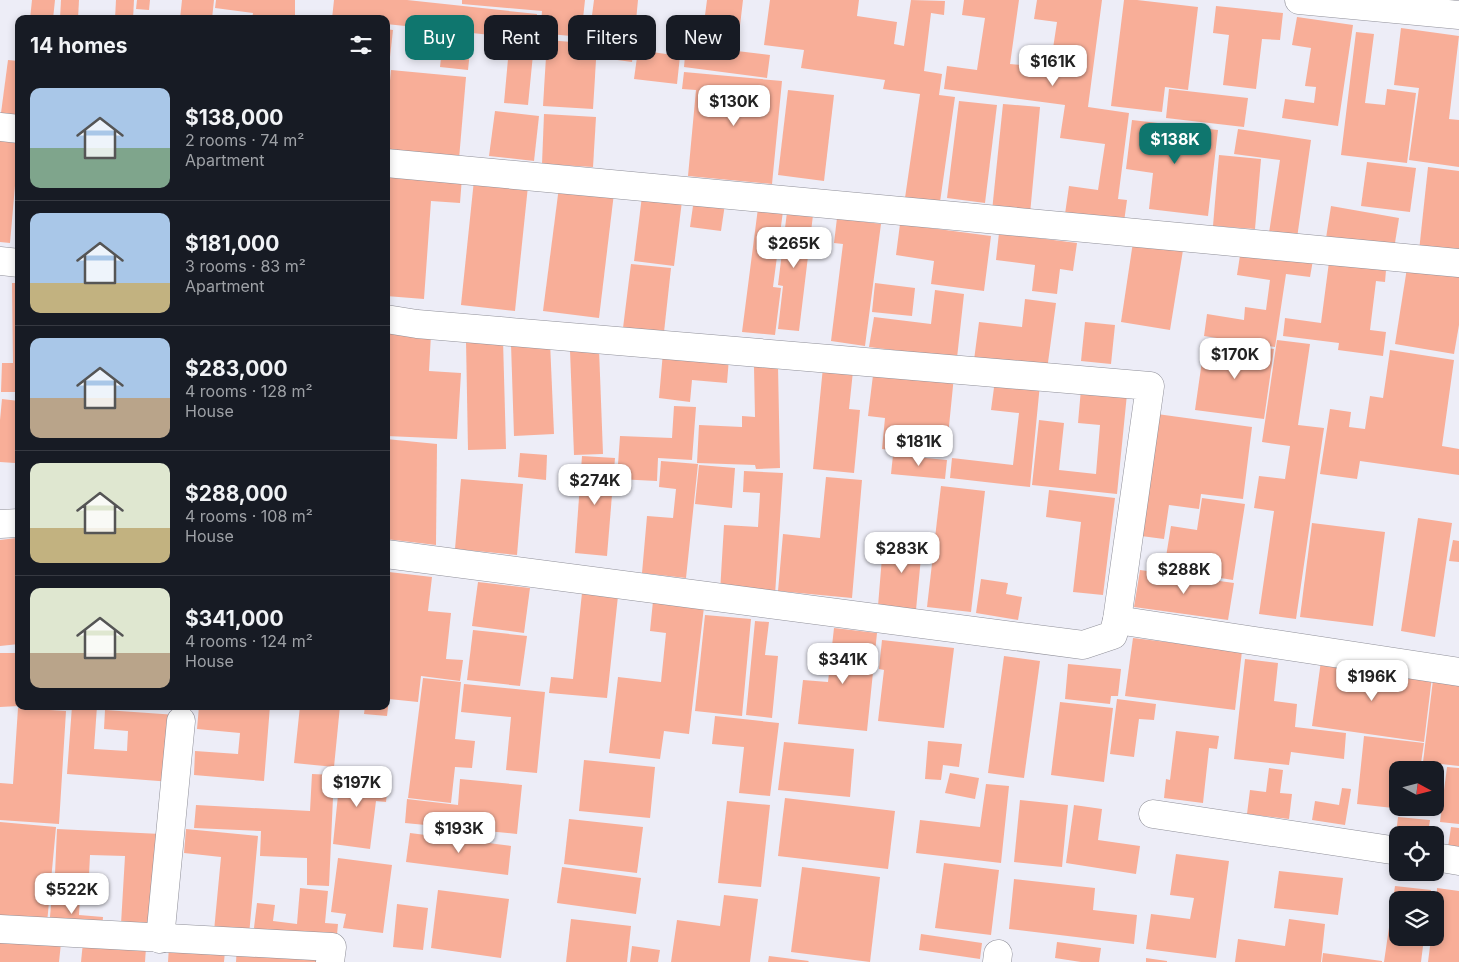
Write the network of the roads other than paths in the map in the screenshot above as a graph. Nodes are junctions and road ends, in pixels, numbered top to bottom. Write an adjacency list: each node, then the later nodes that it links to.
1 (1299, 0): 2 (street)
2 (1459, 15)
3 (0, 127): 4 (street)
4 (15, 128)
5 (390, 163): 8 (street)
6 (0, 261): 7 (street)
7 (15, 263)
8 (1459, 263)
9 (390, 319): 13 (street)
10 (0, 524): 11 (street)
11 (15, 524)
12 (390, 555): 13 (street)
13 (1117, 620): 14 (street)
14 (1459, 672)
15 (181, 721): 21 (street)
16 (1153, 814): 17 (street)
17 (1389, 850)
18 (1444, 858): 19 (street)
19 (1459, 861)
20 (0, 930): 21 (street)
21 (160, 939): 22 (street)
22 (330, 962)

